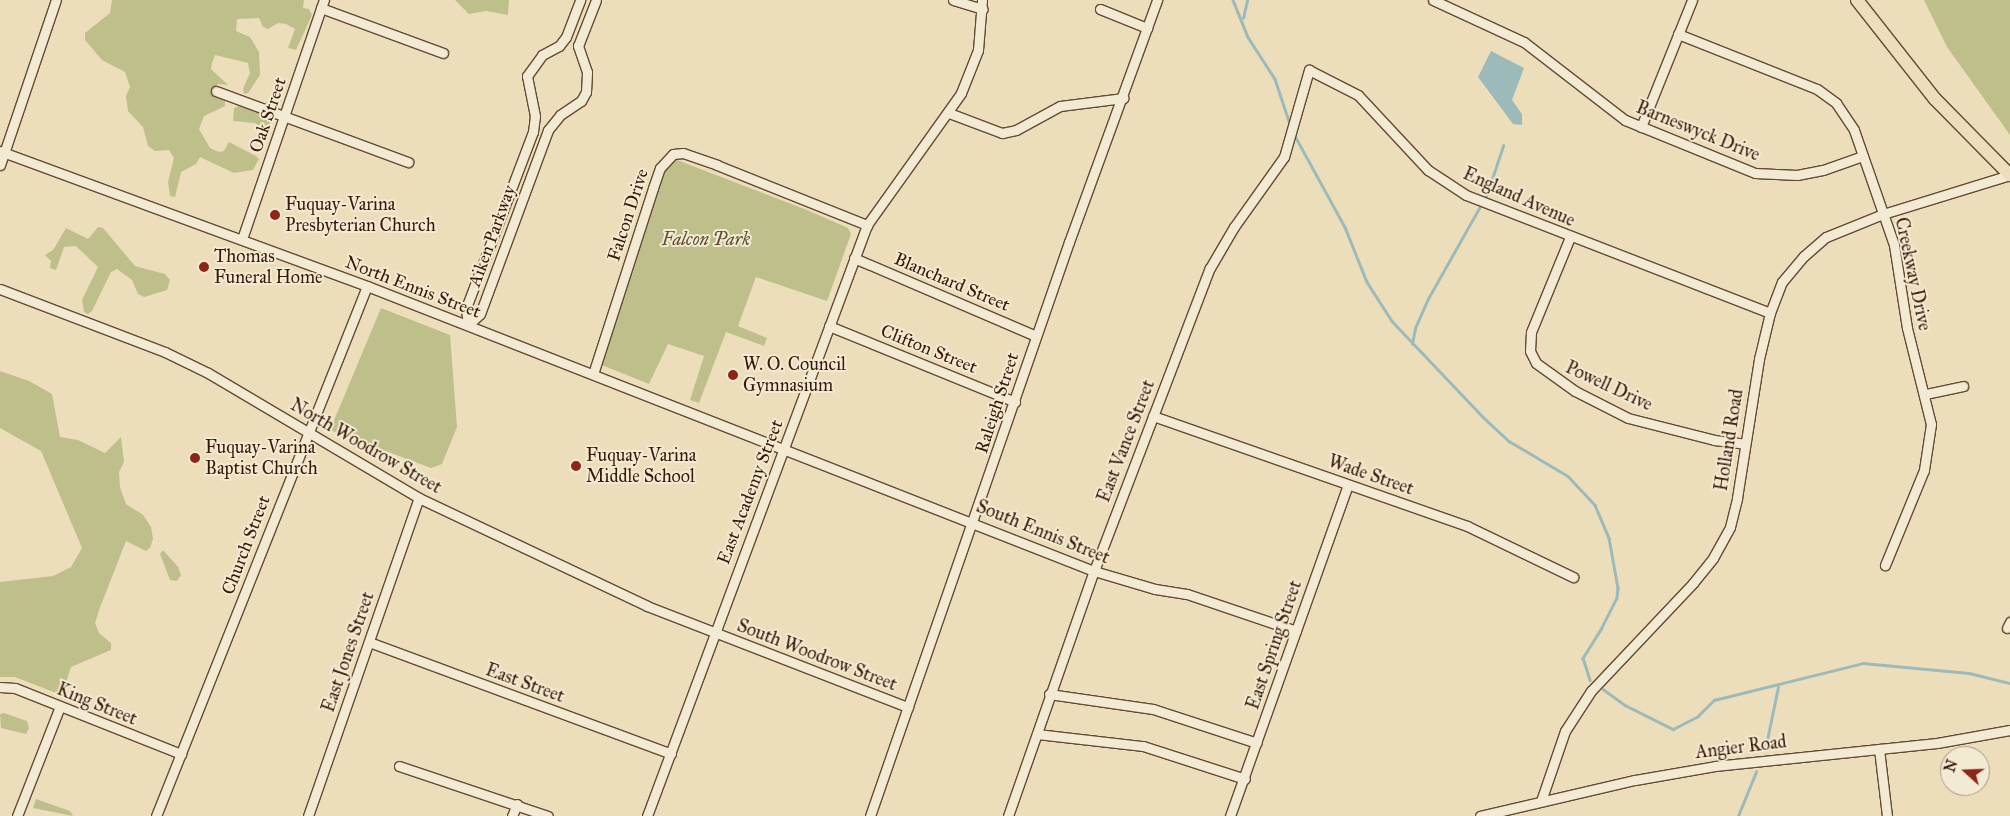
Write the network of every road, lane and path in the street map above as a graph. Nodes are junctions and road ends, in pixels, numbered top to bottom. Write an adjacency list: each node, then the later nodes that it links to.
1 (56, 0): 25 (street)
2 (580, 0): 14 (street)
3 (596, 0): 15 (street)
4 (953, 0): 10 (street)
5 (1157, 0): 12 (street, Raleigh Street)
6 (1433, 0): 23 (street, Barneswyck Drive)
7 (1692, 0): 13 (street)
8 (1857, 0): 29 (highway)
9 (323, 4): 16 (street); 21 (street, Oak Street)
10 (983, 5): 20 (street, East Academy Street)
11 (1100, 9): 12 (street)
12 (1147, 28): 19 (street, Raleigh Street)
13 (1678, 34): 23 (street); 26 (street, Creekway Drive)
14 (566, 37): 15 (street); 22 (street, Aiken Parkway)
15 (579, 42): 24 (street, Aiken Parkway)
16 (443, 53)
17 (216, 91): 21 (street)
18 (1303, 93): 32 (street, England Avenue); 45 (street, East Vance Street)
19 (1123, 98): 20 (street); 40 (street, Raleigh Street)
20 (949, 113): 31 (street, East Academy Street)
21 (285, 117): 27 (street); 33 (street, Oak Street)
22 (534, 126): 24 (street); 38 (street, Aiken Parkway)
23 (1641, 127): 26 (street, Barneswyck Drive)
24 (547, 131): 38 (street, Aiken Parkway)
25 (2, 152): 28 (street); 33 (street, North Ennis Street)
26 (1864, 156): 30 (street, Creekway Drive)
27 (408, 162)
28 (0, 165)
29 (2010, 175): 30 (street, Holland Road)
30 (1883, 214): 37 (street, Holland Road); 43 (street, Creekway Drive)
31 (868, 226): 34 (street, East Academy Street); 41 (street, Falcon Drive)
32 (1570, 237): 37 (street, England Avenue); 47 (street, Powell Drive)
33 (242, 239): 35 (street, North Ennis Street)
34 (854, 258): 39 (street, East Academy Street); 40 (street, Blanchard Street)
35 (367, 286): 38 (street, North Ennis Street); 46 (street, Church Street)
36 (0, 289): 46 (street, North Woodrow Street)
37 (1770, 313): 47 (street, Holland Road)
38 (468, 325): 41 (street, North Ennis Street)
39 (829, 326): 44 (street, Clifton Street); 48 (street, East Academy Street)
40 (1036, 336): 44 (street, Raleigh Street)
41 (593, 374): 48 (street, North Ennis Street)
42 (1963, 386): 43 (street)
43 (1926, 394): 52 (street, Creekway Drive)
44 (1016, 402): 51 (street, Raleigh Street)
45 (1153, 416): 49 (street, Wade Street); 53 (street, East Vance Street)
46 (308, 432): 50 (street, North Woodrow Street); 66 (street, Church Street)
47 (1745, 444): 70 (street, Holland Road)
48 (784, 448): 51 (street, South Ennis Street); 56 (street, East Academy Street)
49 (1348, 485): 54 (street, Wade Street); 55 (street, East Spring Street)
50 (419, 498): 56 (street, North Woodrow Street); 57 (street, East Jones Street)
51 (973, 522): 53 (street, South Ennis Street); 61 (street, Raleigh Street)
52 (1885, 565)
53 (1094, 572): 55 (street, South Ennis Street); 59 (street, East Vance Street)
54 (1573, 577)
55 (1296, 631): 64 (street, East Spring Street)
56 (715, 633): 61 (street, South Woodrow Street); 67 (street, East Academy Street)
57 (369, 642): 67 (street, East Street); 74 (street, East Jones Street)
58 (0, 687): 60 (street, King Street)
59 (1049, 694): 63 (street, East Vance Street); 64 (street)
60 (60, 706): 66 (street, King Street); 72 (street)
61 (908, 707): 78 (street, Raleigh Street)
62 (2010, 730): 65 (street, Angier Road)
63 (1037, 734): 69 (street); 79 (street, East Vance Street)
64 (1257, 743): 69 (street, East Spring Street)
65 (1879, 749): 70 (street, Angier Road); 82 (street)
66 (181, 754): 73 (street, Church Street)
67 (671, 754): 77 (street, East Academy Street)
68 (399, 766): 71 (street)
69 (1245, 779): 80 (street, East Spring Street)
70 (1541, 801): 81 (street, Angier Road)
71 (516, 804): 75 (street); 76 (street)
72 (17, 816)
73 (156, 816)
74 (308, 816)
75 (512, 816)
76 (548, 816)
77 (647, 816)
78 (870, 816)
79 (1008, 816)
80 (1230, 816)
81 (1480, 816)
82 (1886, 816)

